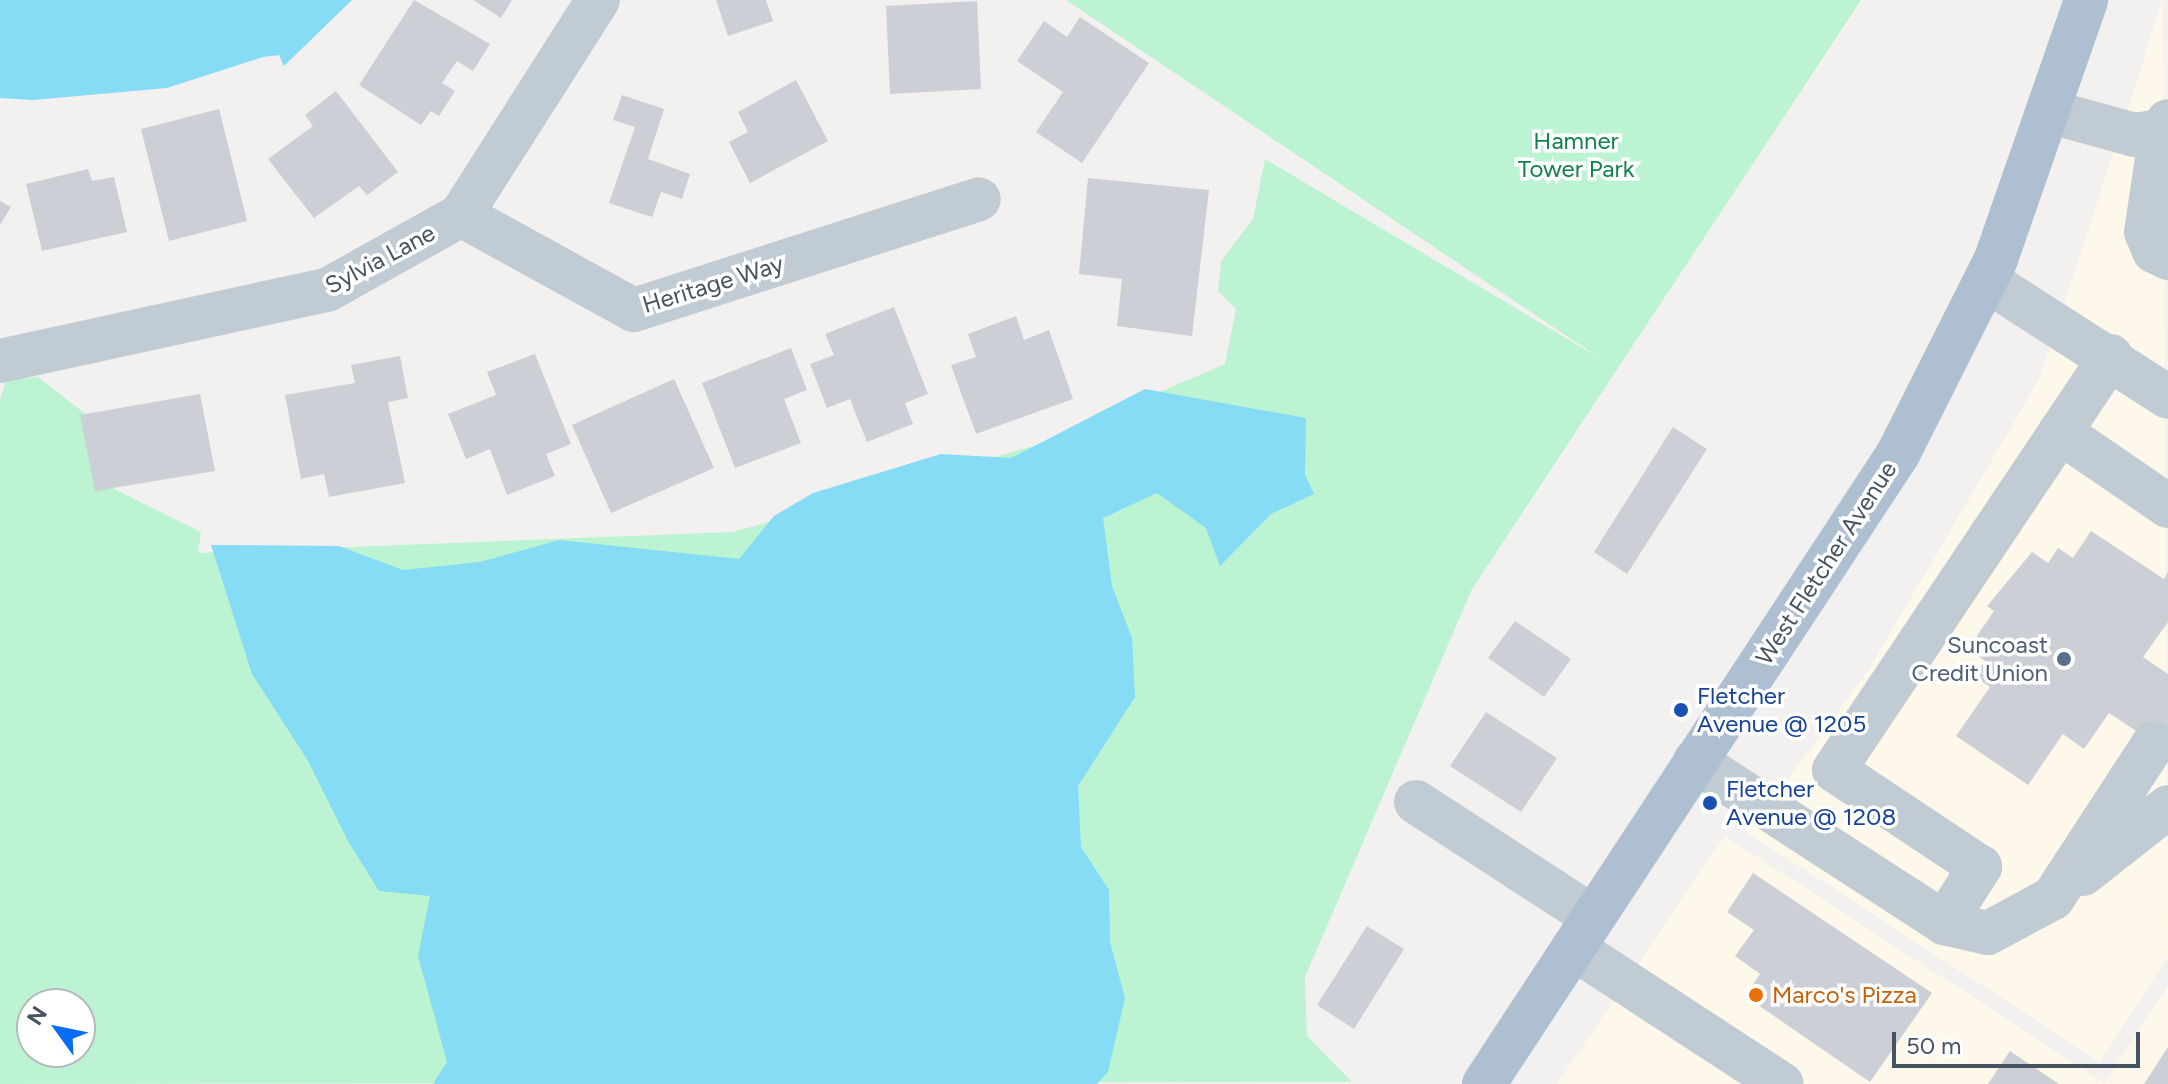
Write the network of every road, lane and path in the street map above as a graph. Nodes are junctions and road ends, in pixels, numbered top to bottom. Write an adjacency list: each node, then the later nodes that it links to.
1 (598, 0): 6 (street, Sylvia Lane)
2 (2086, 0): 3 (main road, West Fletcher Avenue)
3 (2051, 112): 4 (street); 8 (main road, West Fletcher Avenue)
4 (2164, 126): 7 (street)
5 (979, 199): 6 (street, Heritage Way)
6 (461, 215): 10 (street, Sylvia Lane)
7 (2168, 258)
8 (1986, 280): 9 (street); 15 (main road, West Fletcher Avenue)
9 (2111, 356): 11 (street); 12 (street)
10 (0, 361)
11 (2168, 397)
12 (2060, 432): 13 (street); 19 (street)
13 (2168, 506)
14 (2154, 743): 18 (street)
15 (1695, 761): 19 (street); 20 (main road, West Fletcher Avenue)
16 (1416, 802): 20 (street)
17 (2168, 807): 18 (street)
18 (2053, 898): 19 (street)
19 (1944, 923)
20 (1583, 932): 21 (main road, West Fletcher Avenue); 22 (street)
21 (1484, 1084)
22 (1782, 1084)

